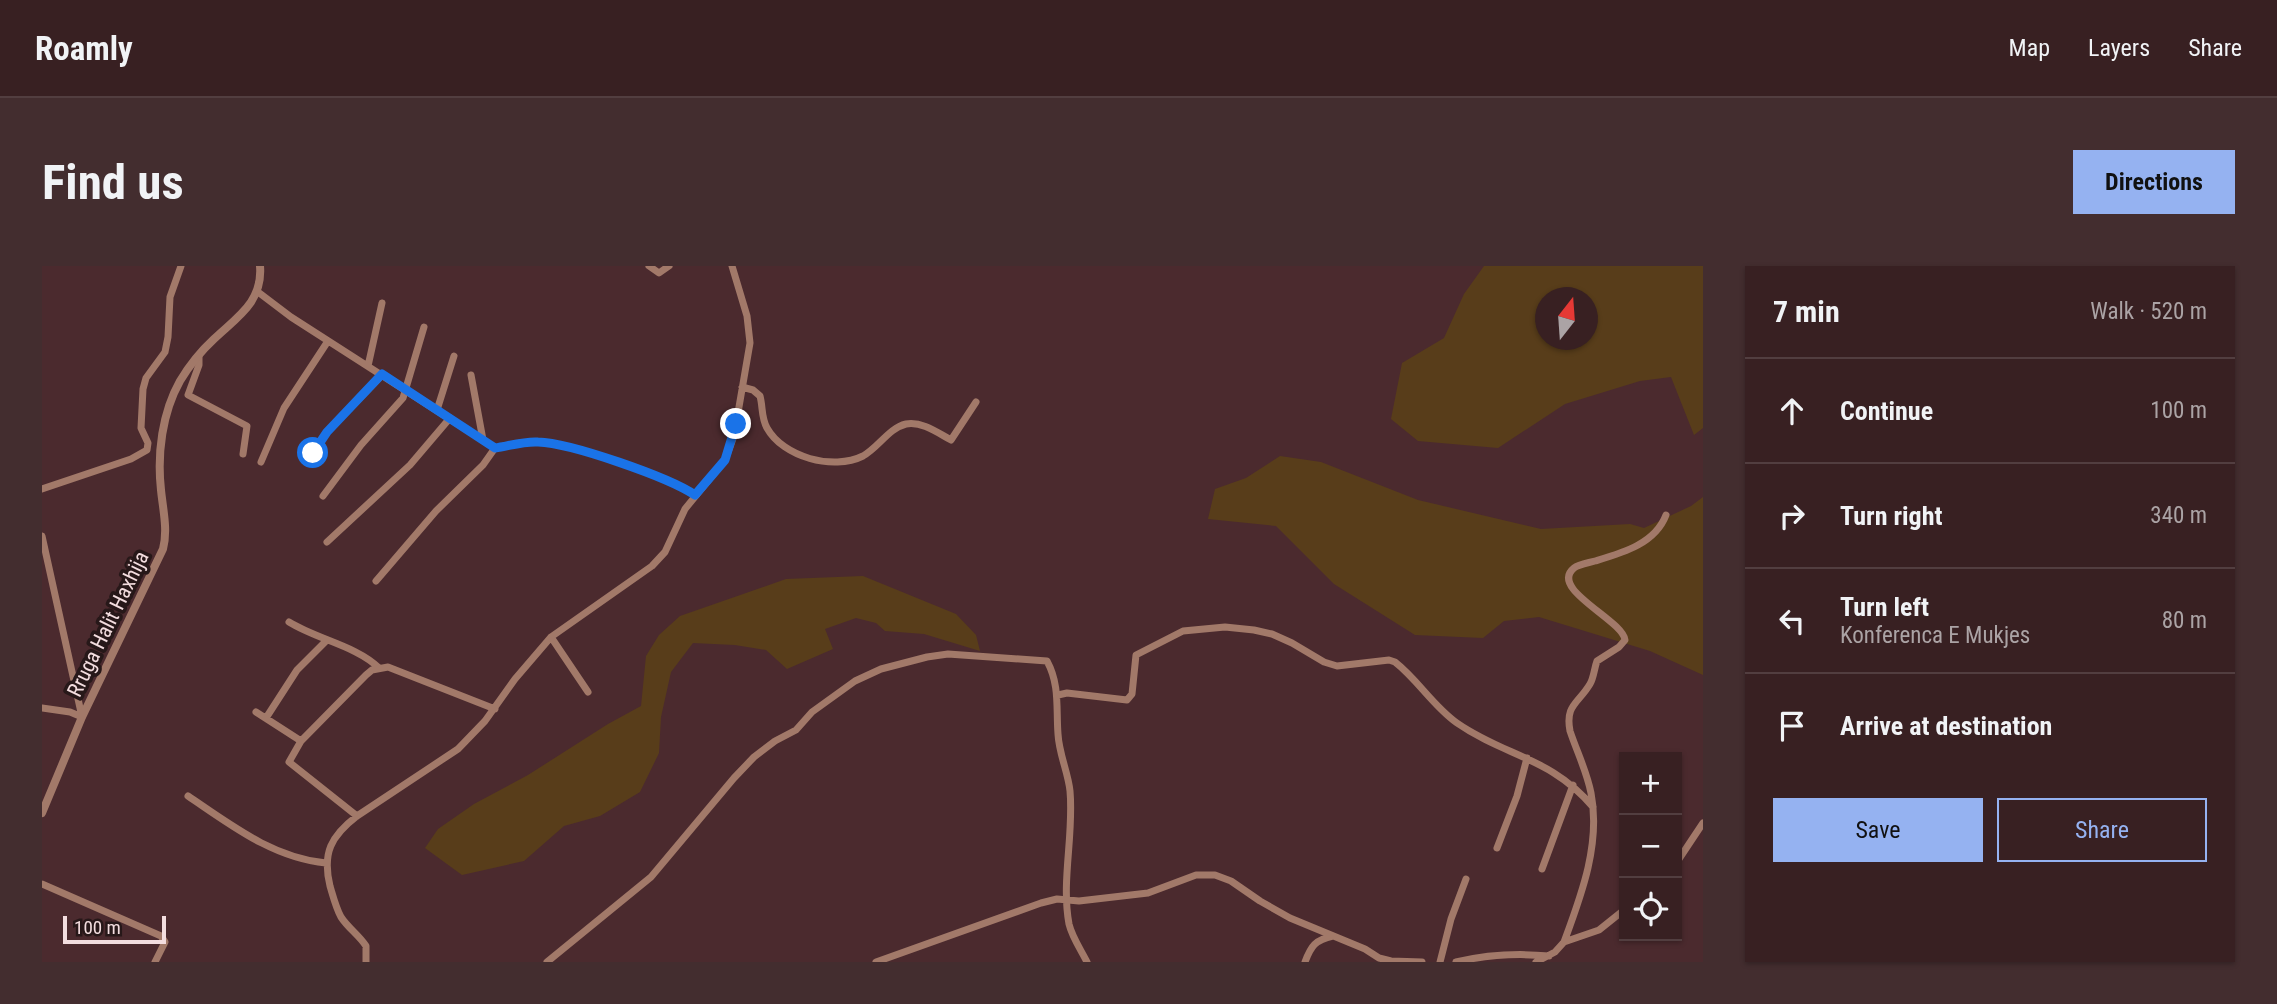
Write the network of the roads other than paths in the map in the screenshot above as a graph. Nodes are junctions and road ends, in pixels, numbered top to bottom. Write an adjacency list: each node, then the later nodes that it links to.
1 (181, 266): 21 (street)
2 (260, 266): 6 (street)
3 (649, 266): 4 (street)
4 (669, 266)
5 (732, 266): 15 (street)
6 (257, 292): 9 (street); 10 (street, Rruga Halit Haxhija)
7 (382, 303): 12 (street)
8 (424, 327): 16 (street)
9 (328, 341): 12 (street); 26 (street)
10 (199, 355): 22 (street, Rruga Halit Haxhija); 25 (street)
11 (454, 356): 18 (street)
12 (368, 366): 13 (street)
13 (382, 374): 16 (street); 24 (street)
14 (471, 375): 20 (street)
15 (742, 387): 17 (street); 28 (street)
16 (407, 390): 18 (street); 29 (street)
17 (976, 402)
18 (437, 410): 19 (street)
19 (450, 418): 20 (street); 32 (street)
20 (483, 440): 23 (street)
21 (148, 443): 22 (street); 27 (street)
22 (161, 443): 43 (street, Rruga Halit Haxhija)
23 (495, 448): 28 (street); 33 (street)
24 (313, 453)
25 (243, 454)
26 (261, 462)
27 (42, 489)
28 (695, 495): 35 (street)
29 (323, 496)
30 (1666, 515): 49 (street)
31 (42, 537): 43 (street)
32 (327, 542)
33 (376, 581)
34 (289, 622): 36 (street)
35 (551, 637): 38 (street); 41 (street)
36 (326, 641): 37 (street); 44 (street)
37 (379, 668): 41 (street); 45 (street)
38 (588, 692)
39 (1058, 695): 46 (street); 59 (street); 66 (street)
40 (42, 708): 43 (street)
41 (495, 709): 51 (street)
42 (256, 712): 44 (street)
43 (82, 718): 50 (street, Rruga Halit Haxhija)
44 (266, 718): 45 (street)
45 (301, 741): 51 (street)
46 (1527, 758): 47 (street); 53 (street)
47 (1573, 785): 49 (street); 56 (street)
48 (188, 796): 55 (street)
49 (1593, 807): 62 (street)
50 (42, 813)
51 (357, 816): 55 (street)
52 (1703, 823): 54 (street)
53 (1497, 848)
54 (1682, 854)
55 (326, 863): 65 (street)
56 (1542, 869)
57 (1466, 878): 72 (street)
58 (42, 884): 64 (street)
59 (1065, 900): 61 (street); 67 (street); 68 (street)
60 (1619, 914): 62 (street)
61 (1333, 936): 69 (street); 70 (street)
62 (1564, 942): 63 (street)
63 (1549, 956): 73 (street); 74 (street)
64 (155, 962)
65 (366, 962)
66 (547, 962)
67 (876, 962)
68 (1087, 962)
69 (1305, 962)
70 (1394, 962): 71 (street)
71 (1422, 962)
72 (1440, 962)
73 (1456, 962)
74 (1536, 962)

